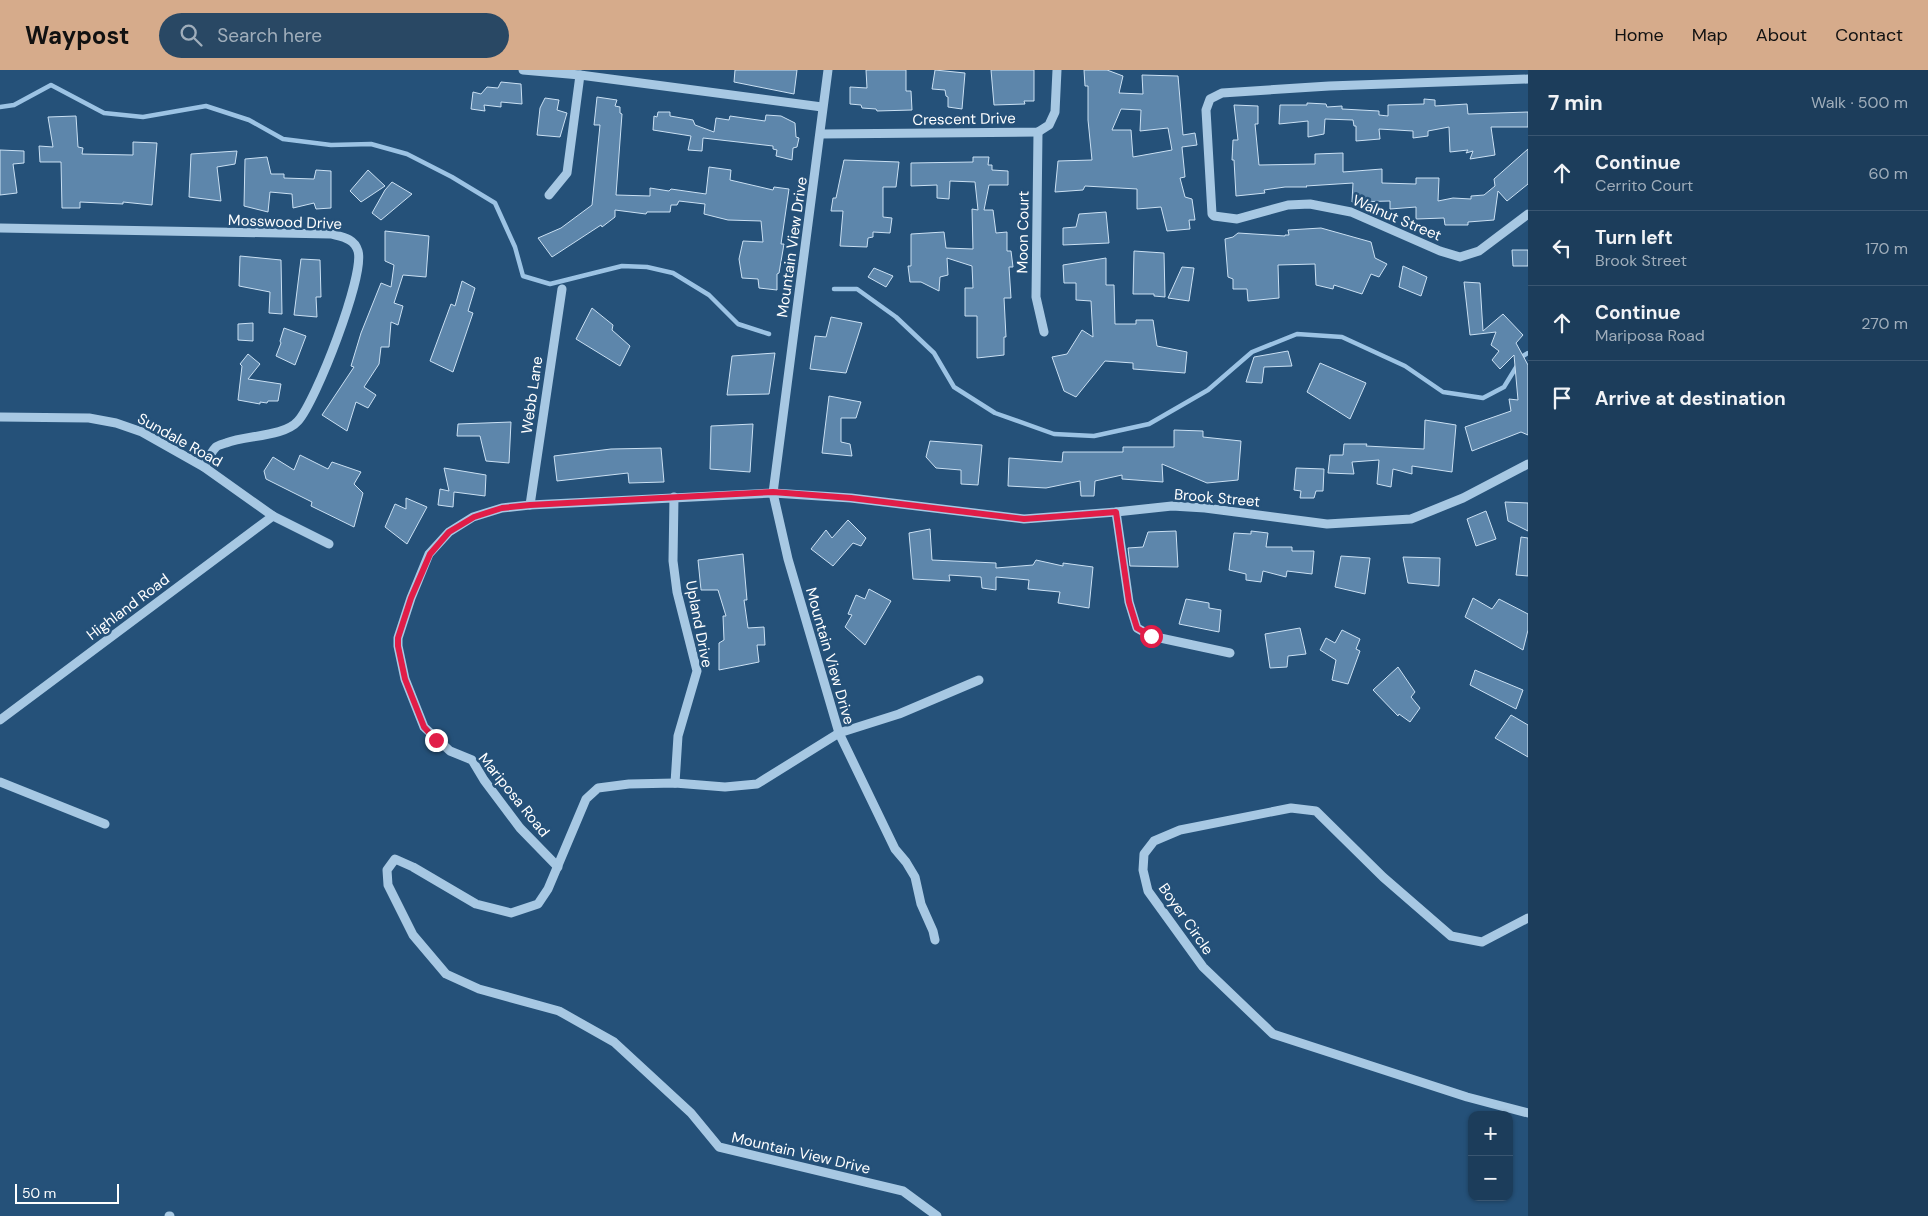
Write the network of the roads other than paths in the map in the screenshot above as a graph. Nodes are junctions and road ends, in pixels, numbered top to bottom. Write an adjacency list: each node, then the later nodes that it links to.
1 (523, 70): 4 (street)
2 (828, 70): 6 (street, Mountain View Drive)
3 (1057, 70): 7 (street)
4 (580, 75): 6 (street); 9 (street)
5 (1528, 79): 10 (street, Walnut Street)
6 (822, 107): 8 (street, Mountain View Drive)
7 (1038, 132): 8 (street, Crescent Drive); 13 (street, Moon Court)
8 (820, 134): 17 (street, Mountain View Drive)
9 (549, 195)
10 (1528, 214)
11 (0, 228): 16 (street, Mosswood Drive)
12 (562, 289): 19 (street, Webb Lane)
13 (1044, 332)
14 (0, 417): 16 (street, Sundale Road)
15 (1528, 464): 20 (street, Brook Street)
16 (204, 467): 21 (street, Sundale Road)
17 (773, 492): 18 (street, Mariposa Road); 20 (street, Brook Street); 26 (street, Mountain View Drive)
18 (674, 497): 19 (street, Mariposa Road); 28 (street, Upland Drive)
19 (530, 505): 30 (street, Mariposa Road)
20 (1116, 512): 23 (street)
21 (273, 516): 22 (street, Sundale Road); 25 (street, Highland Road)
22 (329, 544)
23 (1230, 654)
24 (979, 680): 26 (street)
25 (0, 720)
26 (839, 733): 28 (street, Mountain View Drive); 32 (street)
27 (0, 782): 29 (street)
28 (675, 783): 30 (street, Mountain View Drive)
29 (105, 824)
30 (558, 867): 34 (street, Mountain View Drive)
31 (1528, 918): 33 (street, Boyer Circle)
32 (935, 940)
33 (1528, 1113)
34 (937, 1216)

